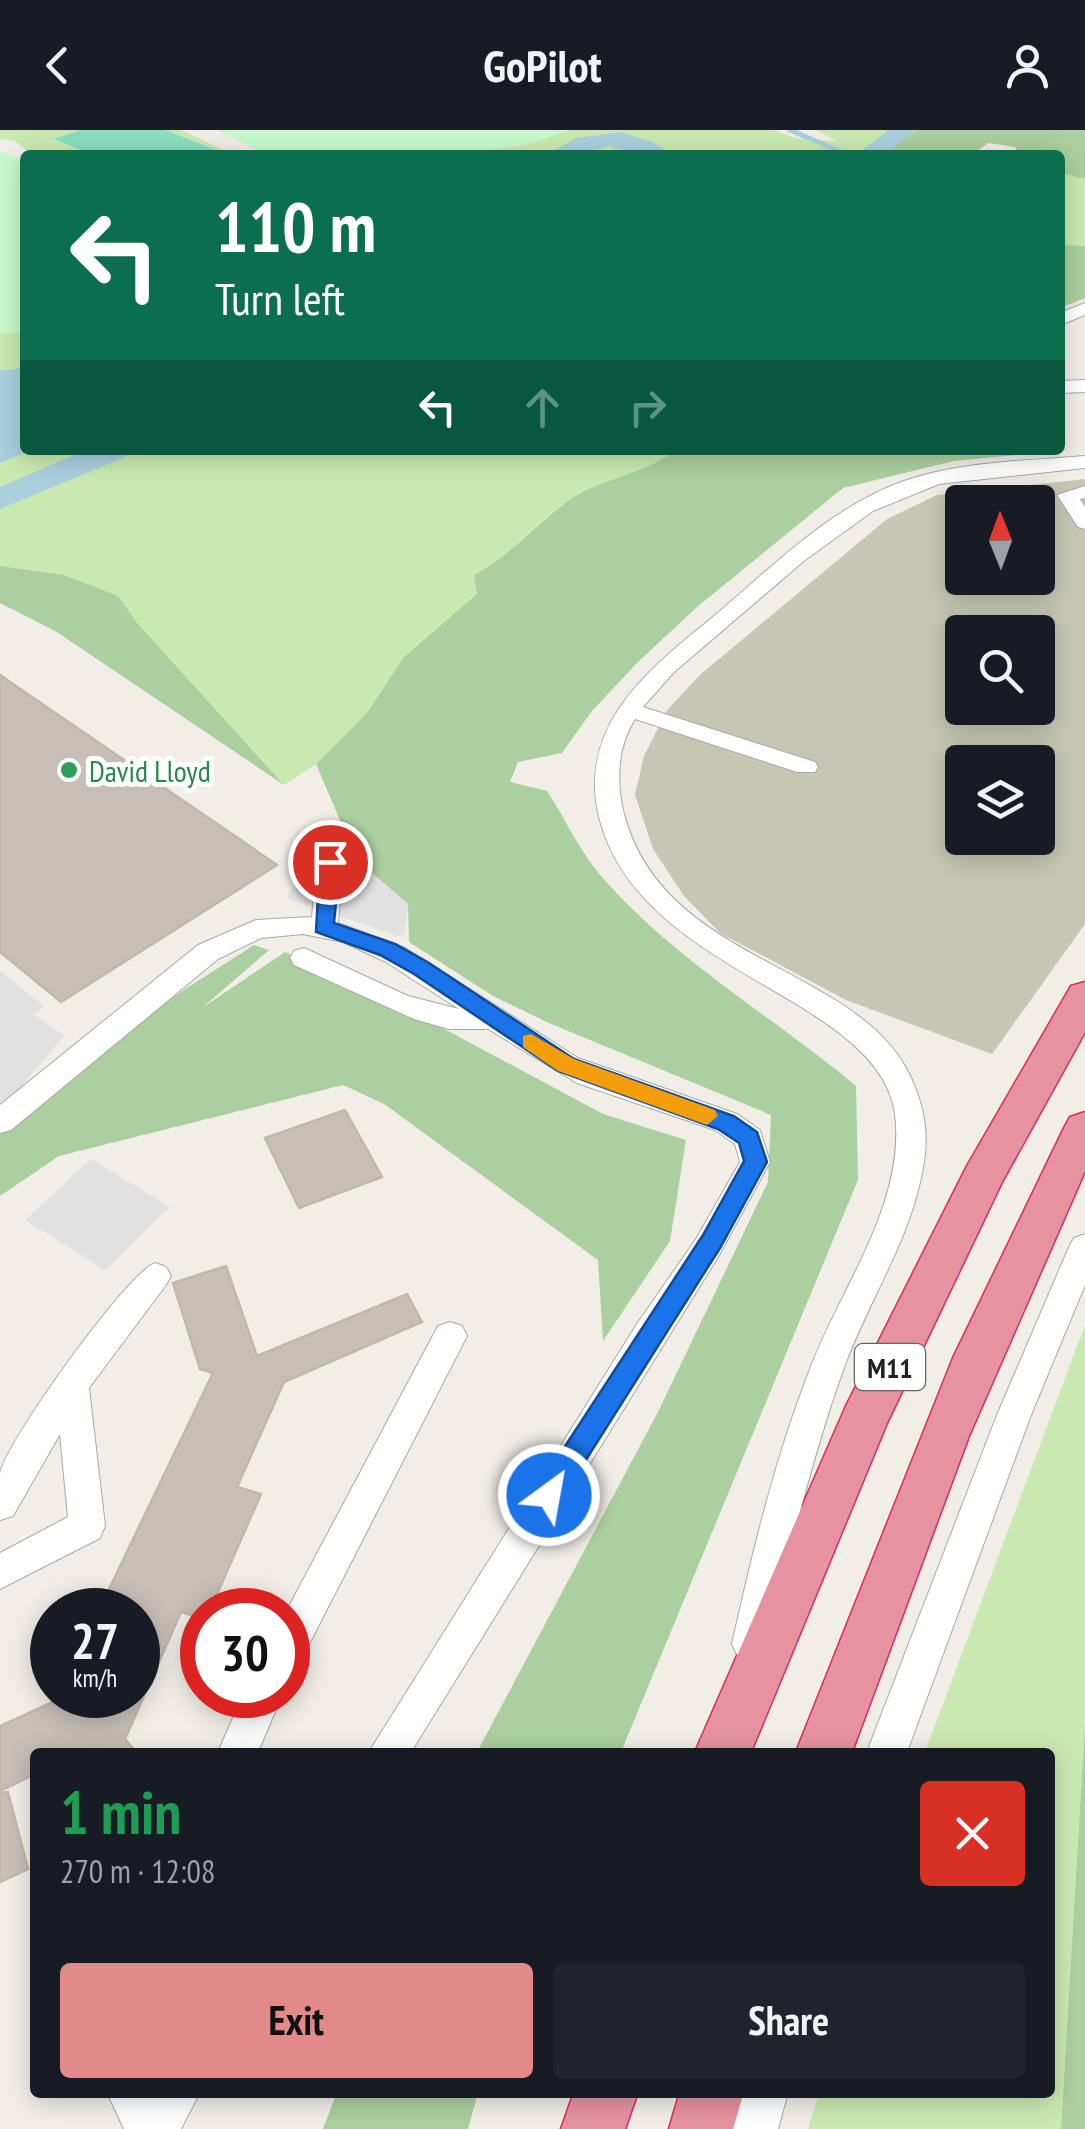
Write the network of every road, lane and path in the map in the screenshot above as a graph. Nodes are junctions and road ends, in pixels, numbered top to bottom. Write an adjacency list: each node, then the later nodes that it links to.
1 (1078, 458): 4 (street)
2 (1085, 492): 3 (street)
3 (1085, 522)
4 (630, 710): 5 (street); 21 (street)
5 (806, 767)
6 (330, 862): 7 (street)
7 (324, 927): 10 (street); 11 (street)
8 (304, 958): 10 (street)
9 (1085, 996): 21 (highway, M11)
10 (495, 1018): 23 (street)
11 (0, 1122)
12 (1085, 1128): 24 (highway, M11)
13 (1085, 1247): 25 (street)
14 (154, 1276): 16 (street)
15 (450, 1336): 19 (street)
16 (72, 1384): 17 (street); 18 (street)
17 (0, 1504)
18 (0, 1572)
19 (310, 1605)
20 (254, 1718): 22 (street)
21 (730, 1734)
22 (240, 1748)
23 (391, 1748)
24 (825, 1748)
25 (889, 1748)
26 (133, 2098): 31 (street)
27 (174, 2098): 31 (street)
28 (604, 2098): 32 (highway)
29 (710, 2098): 33 (highway)
30 (764, 2098): 34 (street)
31 (152, 2129)
32 (593, 2129)
33 (701, 2129)
34 (754, 2129)

